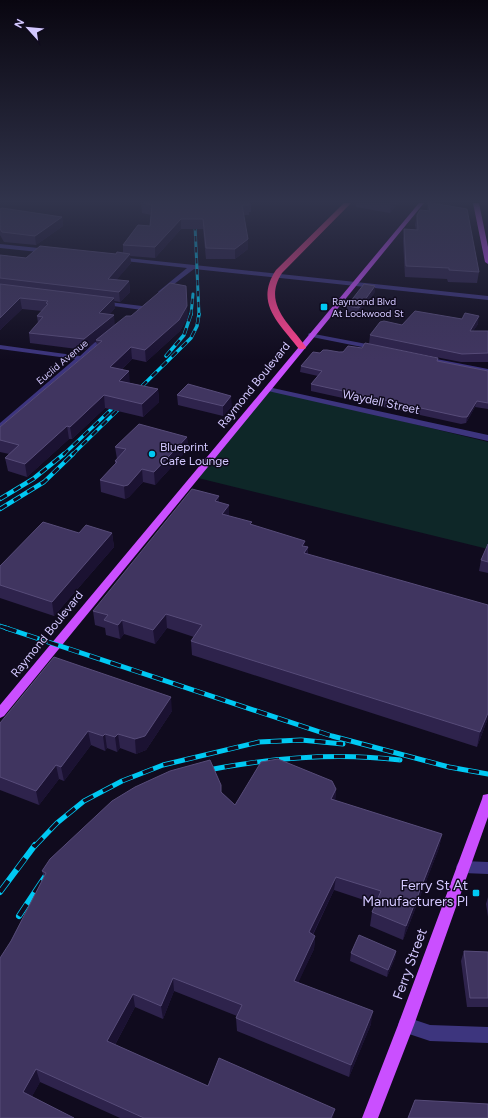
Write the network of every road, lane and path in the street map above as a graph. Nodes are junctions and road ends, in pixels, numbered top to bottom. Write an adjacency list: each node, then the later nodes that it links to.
1 (297, 255): 5 (highway)
2 (379, 255): 6 (main road, Raymond Boulevard)
3 (108, 258): 4 (street)
4 (192, 266): 5 (street); 7 (street)
5 (276, 276): 6 (street); 14 (highway)
6 (355, 284): 8 (street); 11 (main road, Raymond Boulevard)
7 (154, 298)
8 (488, 298)
9 (95, 302): 10 (street)
10 (130, 318)
11 (312, 335): 14 (main road, Raymond Boulevard); 15 (street)
12 (106, 338): 17 (street, Euclid Avenue)
13 (0, 347): 17 (street)
14 (302, 347): 19 (main road, Raymond Boulevard)
15 (386, 350)
16 (418, 357): 18 (street)
17 (81, 358): 20 (street, Euclid Avenue)
18 (488, 371)
19 (268, 389): 21 (street, Waydell Street); 22 (main road, Raymond Boulevard)
20 (0, 427)
21 (488, 438)
22 (1, 711)
23 (488, 798): 24 (main road, Ferry Street)
24 (463, 867): 25 (street); 26 (main road, Ferry Street)
25 (488, 868)
26 (406, 1025): 27 (street); 28 (main road, Ferry Street)
27 (488, 1035)
28 (370, 1118)

